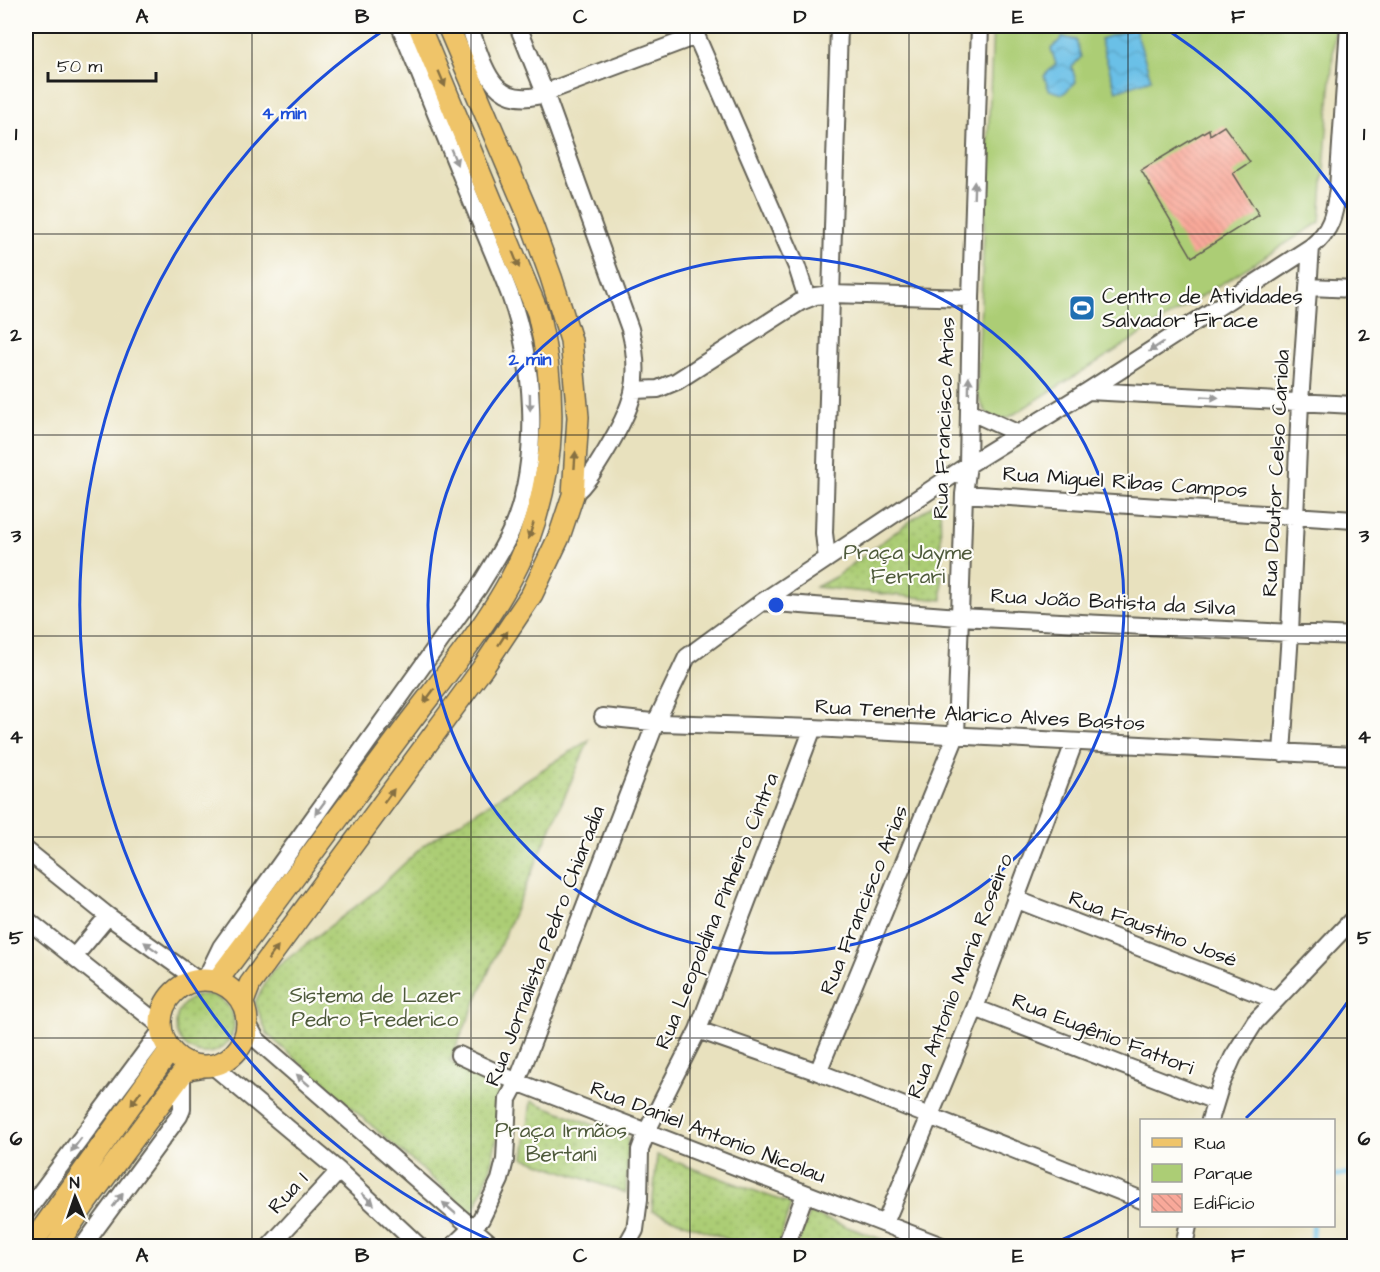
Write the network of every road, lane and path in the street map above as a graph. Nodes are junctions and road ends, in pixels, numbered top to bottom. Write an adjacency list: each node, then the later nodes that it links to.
1 (400, 26): 47 (street, one-way to 47)
2 (419, 26): 47 (main road, one-way to 47)
3 (448, 26): 11 (main road)
4 (518, 26): 10 (street)
5 (839, 26): 15 (street)
6 (980, 26): 17 (street, Rua Francisco Arias, one-way to 6)
7 (1349, 26): 12 (street)
8 (471, 29): 10 (street); 11 (street)
9 (694, 31): 10 (street); 16 (street)
10 (545, 93): 18 (street)
11 (478, 94): 26 (main road, one-way to 11)
12 (1311, 247): 13 (street, Rua Doutor Celso Cariola); 19 (street, Rua Jornalista Pedro Chiaradia, one-way to 19)
13 (1310, 287): 14 (street); 20 (street, Rua Doutor Celso Cariola)
14 (1354, 290)
15 (831, 294): 16 (street); 17 (street); 29 (street)
16 (807, 298): 18 (street)
17 (970, 298): 22 (street, Rua Francisco Arias, one-way to 17)
18 (634, 390): 26 (street)
19 (1088, 391): 20 (street, one-way to 20); 23 (street, Rua Jornalista Pedro Chiaradia)
20 (1300, 402): 21 (street); 27 (street, Rua Doutor Celso Cariola)
21 (1354, 405)
22 (969, 411): 23 (street); 24 (street, Rua Francisco Arias)
23 (1018, 434): 24 (street, Rua Jornalista Pedro Chiaradia)
24 (968, 465): 25 (street, Rua Francisco Arias); 29 (street, Rua Jornalista Pedro Chiaradia)
25 (964, 494): 27 (street, Rua Miguel Ribas Campos); 31 (street, Rua Francisco Arias)
26 (573, 495): 49 (main road, one-way to 26)
27 (1296, 517): 28 (street, Rua Miguel Ribas Campos); 32 (street, Rua Doutor Celso Cariola)
28 (1354, 519)
29 (827, 559): 30 (street, Rua Jornalista Pedro Chiaradia)
30 (762, 602): 31 (street, Rua João Batista da Silva); 35 (street, Rua Jornalista Pedro Chiaradia)
31 (959, 617): 32 (street, Rua João Batista da Silva); 37 (street, Rua Francisco Arias)
32 (1290, 633): 33 (street, Rua João Batista da Silva); 39 (street, Rua Doutor Celso Cariola)
33 (1354, 636)
34 (603, 717): 35 (street, Rua Tenente Alarico Alves Bastos)
35 (656, 722): 36 (street, Rua Tenente Alarico Alves Bastos); 57 (street, Rua Jornalista Pedro Chiaradia)
36 (813, 728): 37 (street, Rua Tenente Alarico Alves Bastos); 52 (street, Rua Leopoldina Pinheiro Cintra)
37 (956, 736): 38 (street, Rua Tenente Alarico Alves Bastos); 56 (street, Rua Francisco Arias)
38 (1074, 743): 39 (street, Rua Tenente Alarico Alves Bastos); 42 (street, Rua Antonio Maria Roseiro)
39 (1282, 753): 40 (street, Rua Tenente Alarico Alves Bastos)
40 (1354, 756)
41 (26, 850): 43 (street)
42 (1015, 899): 48 (street, Rua Faustino José); 50 (street, Rua Antonio Maria Roseiro)
43 (108, 916): 46 (street); 47 (street, one-way to 43)
44 (1354, 918): 48 (street)
45 (26, 919): 46 (street)
46 (74, 957): 53 (street)
47 (207, 981): 49 (main road); 53 (main road)
48 (1275, 1000): 58 (street)
49 (243, 1002): 51 (main road)
50 (975, 1008): 58 (street, Rua Eugênio Fattori); 59 (street, Rua Antonio Maria Roseiro)
51 (248, 1024): 55 (main road); 67 (street, one-way to 51)
52 (699, 1030): 56 (street); 61 (street, Rua Leopoldina Pinheiro Cintra)
53 (164, 1035): 55 (main road); 65 (street, one-way to 65); 69 (main road, one-way to 69)
54 (459, 1055): 57 (street, Rua Daniel Antonio Nicolau)
55 (198, 1068): 62 (street); 70 (main road); 71 (street, one-way to 55)
56 (818, 1072): 59 (street)
57 (517, 1082): 61 (street, Rua Daniel Antonio Nicolau); 67 (street, Rua Jornalista Pedro Chiaradia)
58 (1215, 1101): 60 (street)
59 (930, 1115): 64 (street); 66 (street, Rua Antonio Maria Roseiro)
60 (1210, 1119)
61 (647, 1131): 63 (street, Rua Daniel Antonio Nicolau); 76 (street, Rua Leopoldina Pinheiro Cintra)
62 (339, 1171): 72 (street, Rua 1); 73 (street, one-way to 73)
63 (805, 1194): 66 (street, Rua Daniel Antonio Nicolau); 77 (street)
64 (1140, 1199)
65 (26, 1212)
66 (885, 1223): 78 (street, Rua Daniel Antonio Nicolau)
67 (472, 1227): 74 (street, Rua Jornalista Pedro Chiaradia); 75 (street)
68 (1188, 1227): 79 (street)
69 (30, 1246)
70 (56, 1246)
71 (83, 1246)
72 (270, 1246)
73 (419, 1246)
74 (453, 1246)
75 (493, 1246)
76 (626, 1246)
77 (786, 1246)
78 (941, 1246)
79 (1184, 1246)

